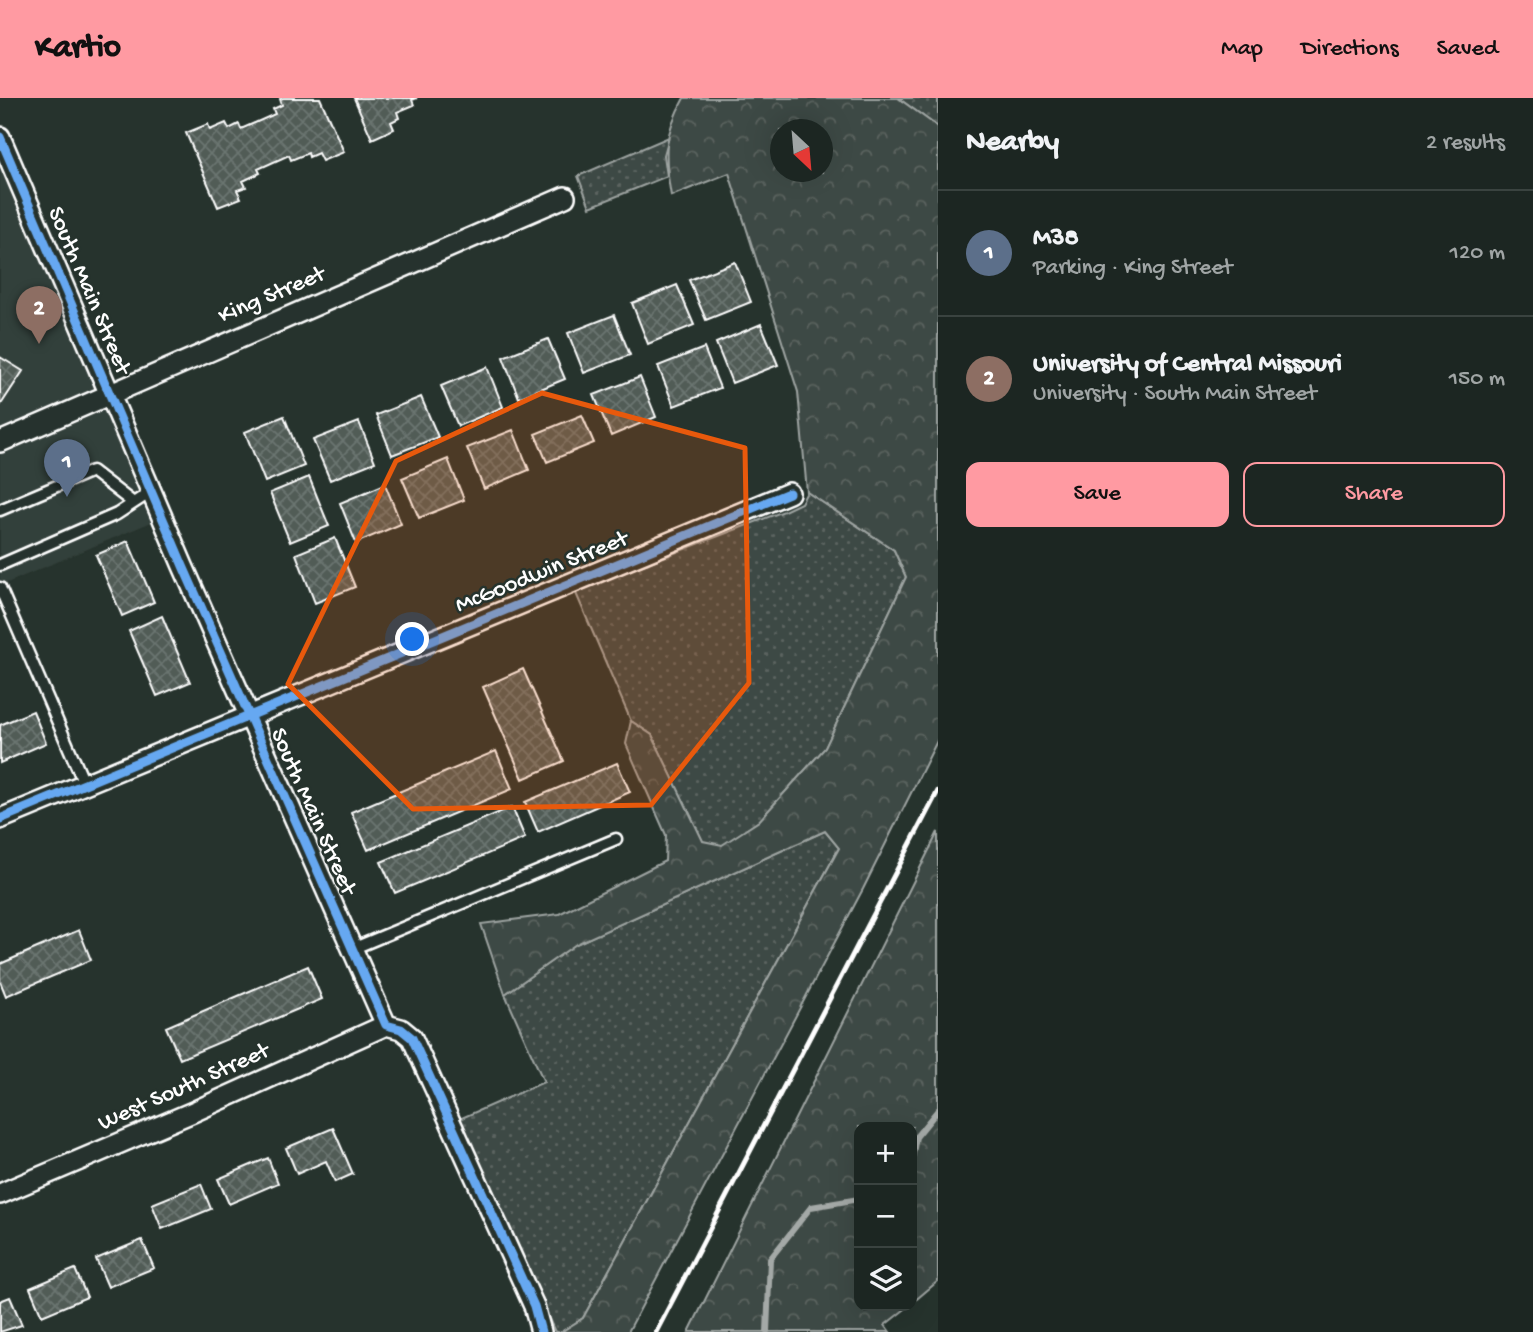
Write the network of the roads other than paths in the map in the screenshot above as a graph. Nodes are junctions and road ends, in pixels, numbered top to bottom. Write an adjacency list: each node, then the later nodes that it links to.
1 (0, 137): 3 (street, South Main Street)
2 (565, 197): 3 (street, King Street)
3 (111, 393): 4 (street, King Street); 5 (street, South Main Street)
4 (0, 442)
5 (152, 491): 7 (lane); 11 (street, South Main Street)
6 (789, 493): 11 (street, McGoodwin Street)
7 (132, 502): 8 (lane); 9 (lane)
8 (0, 510)
9 (0, 565)
10 (0, 588): 12 (lane)
11 (248, 715): 12 (street, McGoodwin Street); 15 (street, South Main Street)
12 (84, 783): 13 (street, McGoodwin Street)
13 (0, 819)
14 (615, 839): 15 (lane)
15 (352, 948): 16 (street, South Main Street)
16 (386, 1025): 17 (street, West South Street); 18 (street)
17 (0, 1195)
18 (541, 1332)

